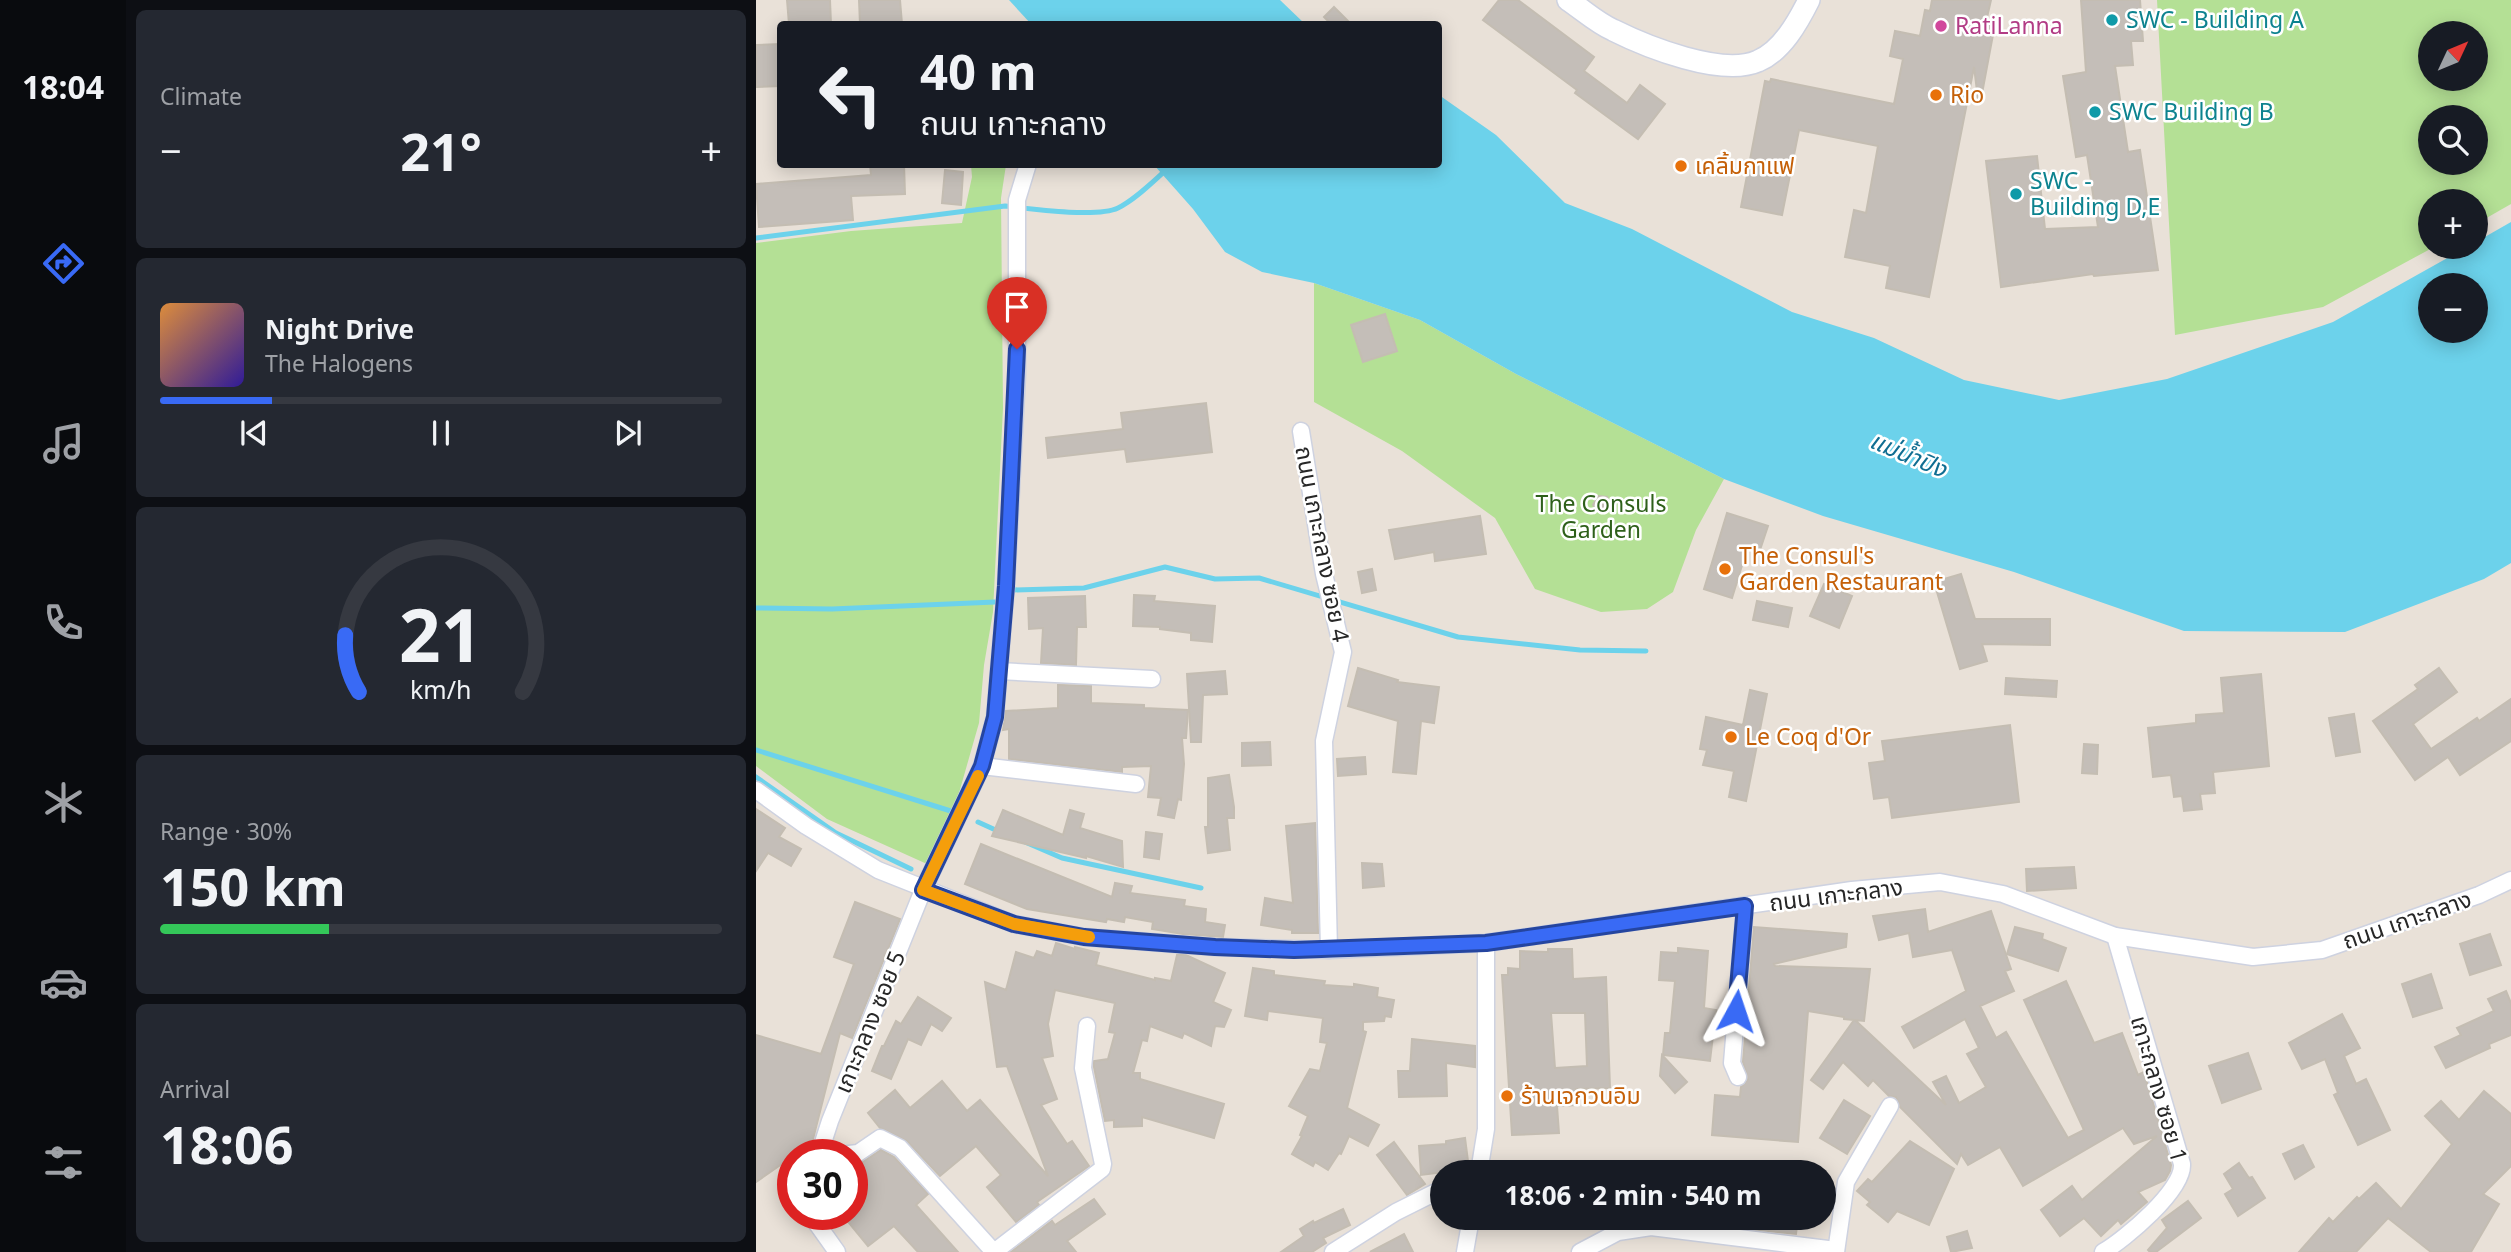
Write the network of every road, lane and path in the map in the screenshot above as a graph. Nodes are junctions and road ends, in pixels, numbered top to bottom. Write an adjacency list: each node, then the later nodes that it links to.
1 (1568, 0): 2 (street)
2 (1809, 0)
3 (1026, 168): 5 (street, เกาะกลาง ซอย 5)
4 (1301, 431): 15 (street, ถนน เกาะกลาง ซอย 4)
5 (999, 671): 6 (street); 7 (street, เกาะกลาง ซอย 5)
6 (1152, 679)
7 (982, 766): 8 (street); 11 (street, เกาะกลาง ซอย 5)
8 (1136, 784)
9 (756, 790): 11 (street, ถนน เกาะกลาง)
10 (2511, 880): 13 (street, ถนน เกาะกลาง)
11 (923, 890): 15 (street, ถนน เกาะกลาง); 19 (street, เกาะกลาง ซอย 5)
12 (1745, 906): 13 (street, ถนน เกาะกลาง); 14 (street, ถนน เกาะกลาง); 17 (street)
13 (2115, 936): 31 (street, เกาะกลาง ซอย 1)
14 (1486, 943): 15 (street, ถนน เกาะกลาง); 21 (street)
15 (1329, 950)
16 (1087, 1026): 27 (street)
17 (1738, 1077)
18 (1890, 1106): 25 (street)
19 (824, 1139)
20 (868, 1146): 27 (street)
21 (1481, 1160)
22 (1430, 1195): 28 (street)
23 (821, 1230): 26 (street)
24 (1469, 1230): 29 (street)
25 (1836, 1251): 30 (street)
26 (837, 1252)
27 (994, 1252)
28 (1332, 1252)
29 (1465, 1252)
30 (1580, 1252)
31 (2103, 1252)

